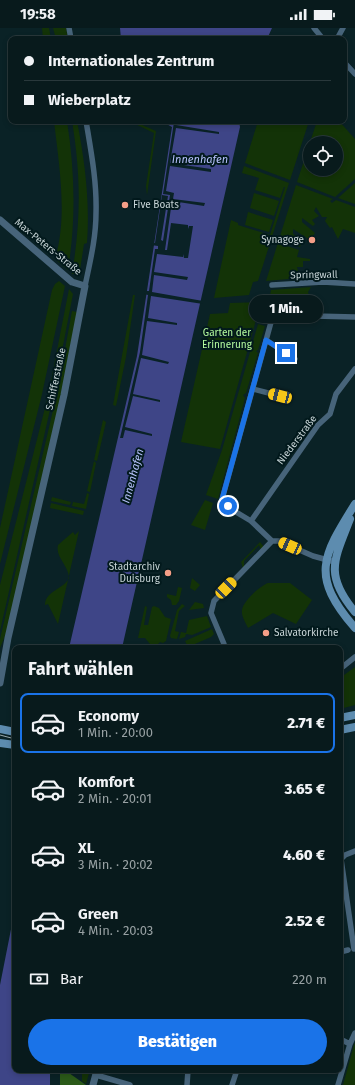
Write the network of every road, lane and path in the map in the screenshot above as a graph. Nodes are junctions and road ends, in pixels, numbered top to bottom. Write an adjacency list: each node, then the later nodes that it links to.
1 (314, 28): 2 (street)
2 (321, 36)
3 (347, 65): 4 (street)
4 (355, 74)
5 (86, 124): 9 (street, Schifferstraße)
6 (0, 220): 9 (street, Max-Peters-Straße)
7 (355, 284): 8 (street, Springwall)
8 (272, 285)
9 (85, 286): 23 (street, Schifferstraße)
10 (355, 317): 11 (street)
11 (266, 340): 12 (street); 14 (street)
12 (295, 359)
13 (355, 369): 17 (street, Niederstraße)
14 (253, 389): 15 (street); 17 (street)
15 (280, 396)
16 (355, 504): 19 (main road); 20 (main road)
17 (251, 521): 18 (street)
18 (272, 541): 19 (street); 24 (street)
19 (326, 560): 20 (street); 22 (main road)
20 (335, 562): 21 (main road)
21 (355, 612)
22 (355, 628)
23 (8, 638): 25 (street, Schifferstraße); 28 (street, Schifferstraße)
24 (224, 645)
25 (0, 656)
26 (355, 658): 27 (street)
27 (343, 667)
28 (0, 684)
29 (355, 715): 30 (main road)
30 (343, 717)
31 (355, 727): 33 (main road)
32 (0, 729): 34 (main road)
33 (343, 729)
34 (12, 731)
35 (0, 743): 36 (main road)
36 (12, 745)
37 (354, 852): 38 (street)
38 (343, 857)
39 (343, 884): 40 (street)
40 (343, 951)
41 (355, 1033): 43 (street)
42 (343, 1040): 43 (street)
43 (350, 1044): 44 (street)
44 (343, 1068)
45 (96, 1073): 50 (street)
46 (99, 1073): 51 (street)
47 (188, 1073): 52 (street)
48 (235, 1073): 53 (street)
49 (342, 1073): 54 (street)
50 (93, 1085)
51 (130, 1085)
52 (187, 1085)
53 (232, 1085)
54 (338, 1085)

